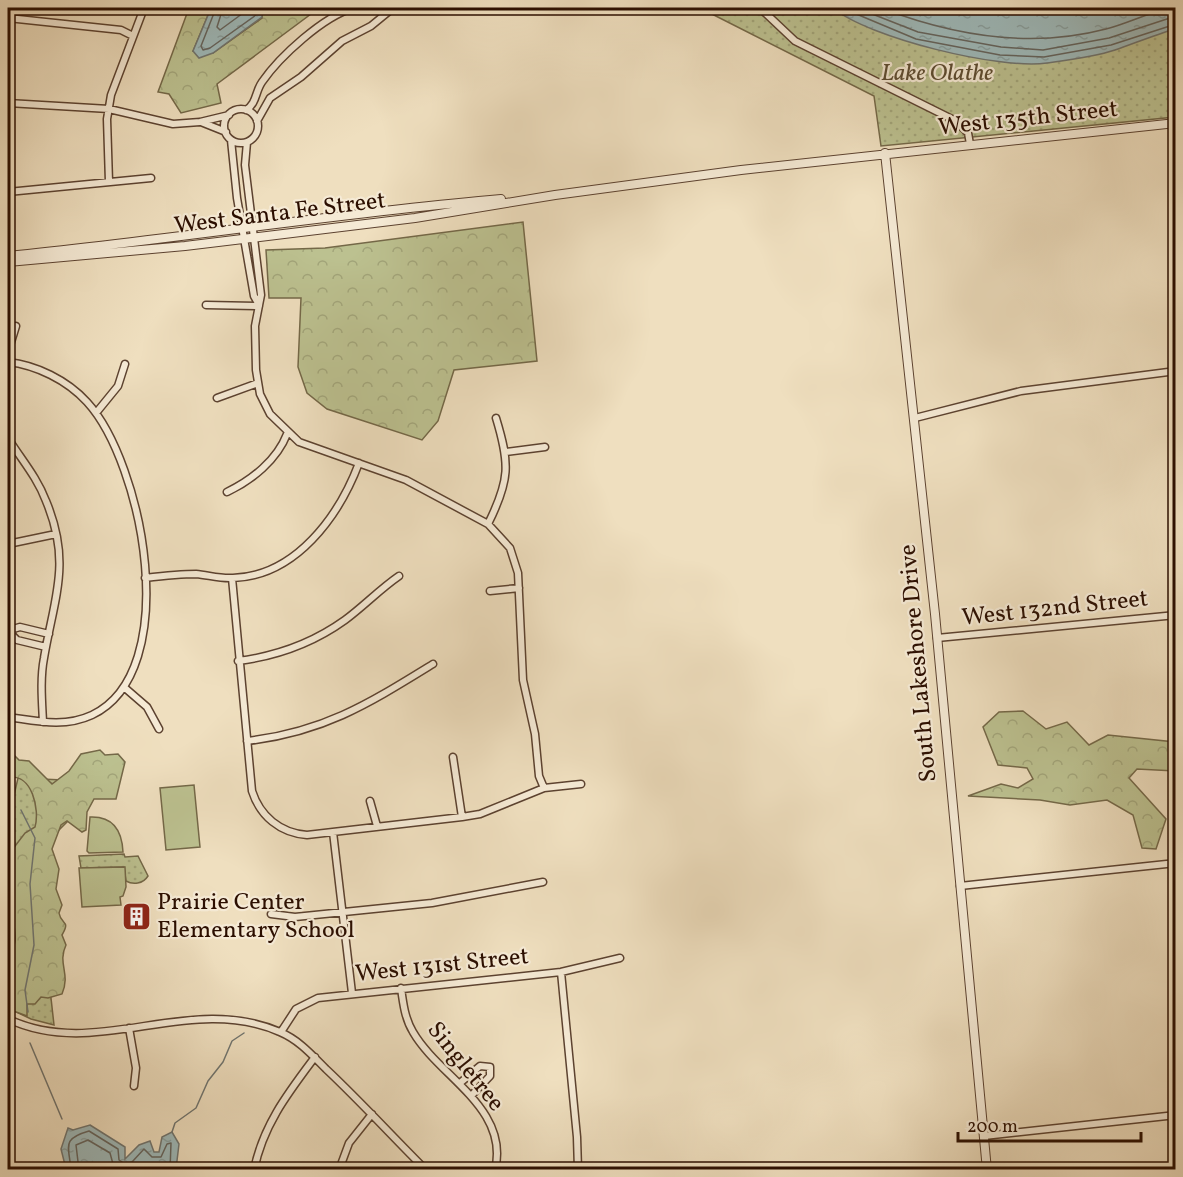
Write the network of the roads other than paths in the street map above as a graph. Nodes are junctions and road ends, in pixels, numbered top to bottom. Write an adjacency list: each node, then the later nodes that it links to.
1 (144, 8): 6 (street)
2 (353, 8): 9 (street)
3 (393, 8): 11 (street)
4 (760, 8): 17 (street)
5 (8, 18): 6 (street)
6 (133, 36): 8 (street)
7 (8, 103): 8 (street)
8 (109, 109): 12 (street); 20 (street)
9 (246, 110): 10 (street); 11 (street)
10 (229, 115): 12 (street); 14 (street)
11 (257, 121): 16 (street)
12 (200, 122): 14 (street)
13 (1176, 123): 17 (street, West 135th Street)
14 (226, 132): 15 (street)
15 (231, 140): 16 (street); 24 (street)
16 (247, 142): 23 (street)
17 (970, 144): 18 (street, West 135th Street)
18 (885, 153): 22 (street, West Santa Fe Street); 40 (street, South Lakeshore Drive)
19 (151, 178): 20 (street)
20 (109, 183): 21 (street)
21 (8, 192)
22 (555, 195): 23 (street, West Santa Fe Street); 25 (street, West Santa Fe Street)
23 (254, 226): 24 (street, West Santa Fe Street); 25 (street)
24 (242, 228): 26 (street); 27 (street, West Santa Fe Street)
25 (255, 237): 26 (street, West Santa Fe Street); 30 (street)
26 (243, 239): 28 (street, West Santa Fe Street); 30 (street)
27 (8, 256)
28 (8, 262)
29 (206, 305): 30 (street)
30 (259, 306): 36 (street)
31 (16, 326): 32 (street)
32 (8, 352)
33 (8, 362): 38 (street)
34 (125, 364): 38 (street)
35 (1176, 371): 40 (street)
36 (258, 383): 37 (street); 41 (street)
37 (217, 398)
38 (96, 412): 51 (street)
39 (496, 418): 44 (street)
40 (915, 418): 57 (street, South Lakeshore Drive)
41 (287, 434): 45 (street); 46 (street)
42 (8, 441): 48 (street)
43 (546, 447): 44 (street)
44 (506, 452): 47 (street)
45 (359, 463): 47 (street); 52 (street)
46 (227, 492)
47 (488, 524): 53 (street)
48 (56, 534): 49 (street); 56 (street)
49 (8, 544)
50 (399, 576): 59 (street)
51 (145, 578): 52 (street); 61 (street)
52 (232, 578): 59 (street)
53 (519, 588): 54 (street); 68 (street)
54 (490, 591)
55 (1176, 615): 57 (street, West 132nd Street)
56 (50, 634): 58 (street); 58 (street)
57 (937, 638): 75 (street, South Lakeshore Drive)
58 (46, 647): 63 (street)
59 (238, 661): 65 (street)
60 (433, 664): 65 (street)
61 (125, 688): 63 (street); 64 (street)
62 (8, 717): 63 (street)
63 (43, 722)
64 (159, 729)
65 (247, 741): 72 (street)
66 (453, 757): 70 (street)
67 (581, 784): 68 (street)
68 (544, 788): 70 (street)
69 (370, 801): 71 (street)
70 (462, 817): 71 (street)
71 (376, 826): 72 (street)
72 (333, 832): 76 (street)
73 (1176, 863): 75 (street)
74 (543, 882): 76 (street)
75 (960, 886): 91 (street, South Lakeshore Drive)
76 (341, 912): 77 (street); 81 (street)
77 (271, 914)
78 (620, 958): 79 (street, West 131st Street)
79 (561, 972): 80 (street, West 131st Street); 96 (street)
80 (401, 988): 81 (street, West 131st Street); 86 (street, Singletree)
81 (352, 993): 84 (street, West 131st Street)
82 (8, 1018): 83 (street)
83 (129, 1028): 84 (street); 87 (street)
84 (281, 1032): 85 (street)
85 (315, 1057): 89 (street); 92 (street)
86 (460, 1083): 88 (street, Singletree); 88 (street)
87 (134, 1086)
88 (471, 1096): 95 (street, Singletree)
89 (372, 1114): 93 (street); 94 (street)
90 (1176, 1115): 91 (street)
91 (984, 1136): 97 (street, South Lakeshore Drive)
92 (254, 1170)
93 (339, 1170)
94 (426, 1170)
95 (495, 1170)
96 (578, 1170)
97 (987, 1170)

